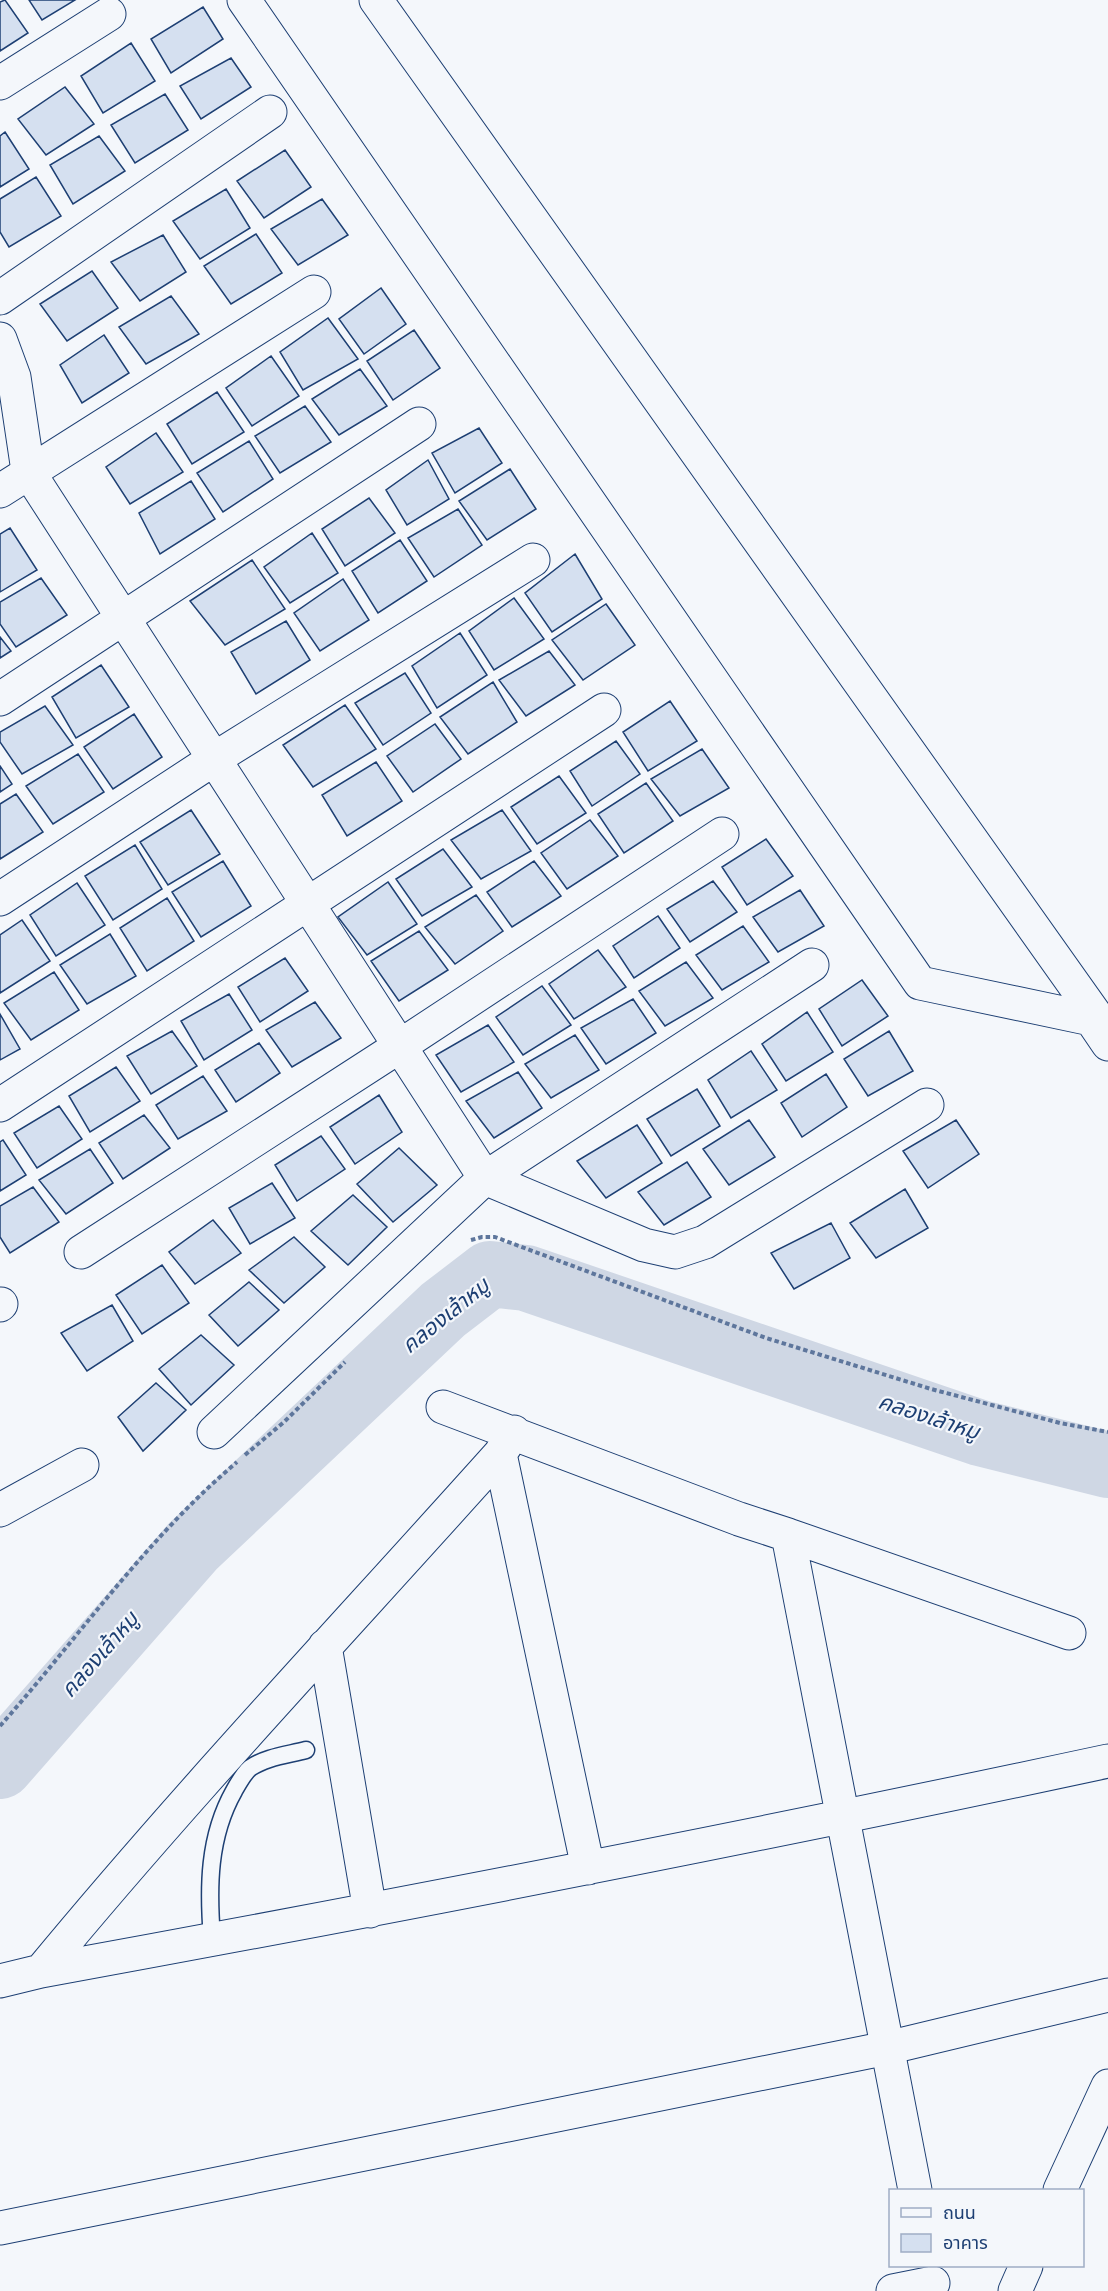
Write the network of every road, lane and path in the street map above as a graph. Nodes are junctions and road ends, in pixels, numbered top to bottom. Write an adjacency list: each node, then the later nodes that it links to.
1 (244, 0): 22 (street)
2 (376, 0): 21 (street)
3 (109, 14): 4 (street)
4 (0, 84)
5 (270, 112): 7 (street)
6 (314, 292): 10 (street)
7 (0, 298)
8 (0, 339): 10 (street)
9 (418, 424): 13 (street)
10 (14, 467): 11 (street); 13 (street)
11 (0, 490)
12 (533, 560): 16 (street)
13 (124, 619): 14 (street); 16 (street)
14 (0, 699)
15 (604, 710): 19 (street)
16 (214, 759): 18 (street); 19 (street)
17 (722, 834): 23 (street)
18 (0, 899)
19 (308, 904): 23 (street); 24 (street)
20 (812, 965): 26 (street)
21 (1108, 1032)
22 (1108, 1044)
23 (400, 1046): 26 (street); 27 (street)
24 (0, 1105)
25 (927, 1105): 26 (street)
26 (485, 1178): 29 (street)
27 (81, 1252)
28 (443, 1407): 30 (street)
29 (214, 1432)
30 (507, 1443): 33 (street); 35 (street); 39 (street)
31 (82, 1465): 32 (street)
32 (0, 1510)
33 (788, 1535): 34 (street); 38 (street)
34 (1069, 1633)
35 (325, 1646): 40 (street); 42 (street)
36 (306, 1750): 41 (lane)
37 (1108, 1761): 38 (street)
38 (842, 1818): 39 (street); 45 (street)
39 (588, 1868): 40 (street)
40 (370, 1911): 41 (street)
41 (212, 1940): 42 (street)
42 (41, 1971): 43 (street)
43 (0, 1981)
44 (1108, 1995): 45 (street)
45 (887, 2049): 47 (street); 49 (street)
46 (1108, 2086): 48 (street)
47 (915, 2189)
48 (1060, 2189)
49 (0, 2228)
50 (1025, 2267): 53 (street)
51 (932, 2280): 52 (street)
52 (893, 2291)
53 (1015, 2291)

